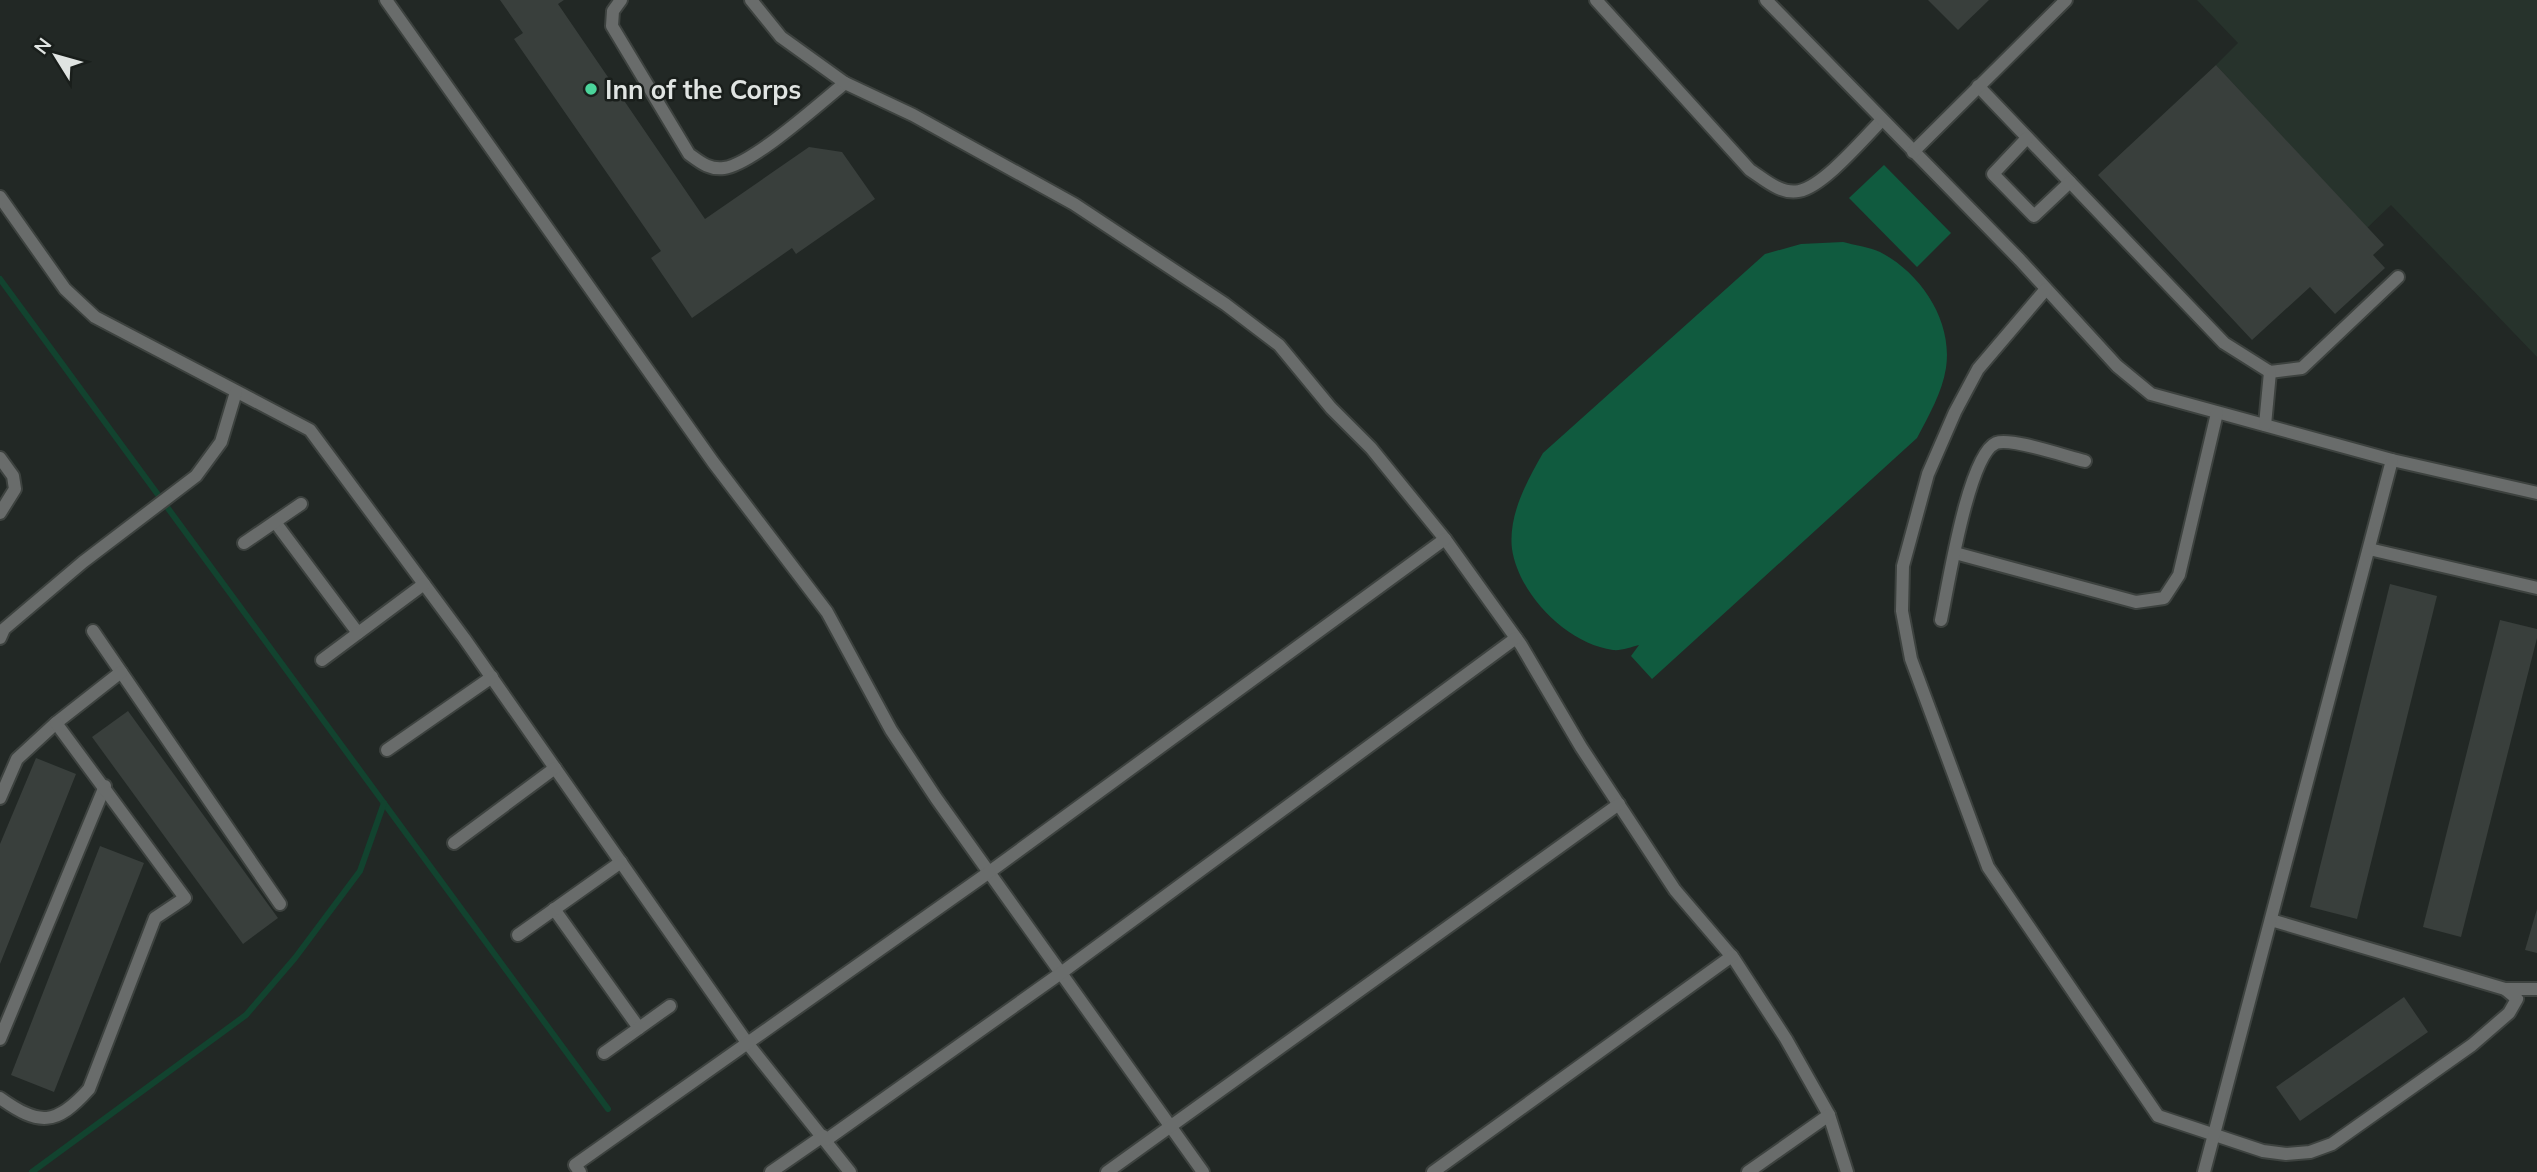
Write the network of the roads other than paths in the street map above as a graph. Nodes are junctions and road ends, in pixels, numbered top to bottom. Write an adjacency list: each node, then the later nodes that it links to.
1 (386, 0): 49 (lane)
2 (621, 0): 7 (lane)
3 (751, 0): 7 (lane)
4 (1596, 0): 9 (lane)
5 (1766, 0): 9 (lane)
6 (2066, 0): 8 (lane)
7 (845, 83): 27 (lane)
8 (1978, 86): 10 (lane); 11 (lane)
9 (1882, 120): 11 (lane)
10 (2027, 138): 12 (lane); 12 (lane)
11 (1913, 152): 15 (lane)
12 (2070, 182): 16 (lane)
13 (0, 197): 17 (lane)
14 (2398, 277): 16 (lane)
15 (2046, 289): 18 (lane); 66 (lane)
16 (2270, 372): 19 (lane)
17 (236, 392): 31 (lane); 34 (lane)
18 (2217, 413): 19 (lane); 30 (lane)
19 (2265, 425): 21 (lane)
20 (0, 458): 25 (lane)
21 (2392, 460): 23 (lane); 29 (lane)
22 (2085, 461): 30 (lane)
23 (2537, 493)
24 (300, 504): 26 (lane)
25 (0, 513)
26 (275, 522): 28 (lane); 36 (lane)
27 (1445, 539): 37 (lane); 49 (lane)
28 (244, 543)
29 (2369, 549): 32 (lane); 52 (lane)
30 (1955, 553): 33 (lane)
31 (424, 584): 36 (lane); 40 (lane)
32 (2537, 588)
33 (1941, 620)
34 (1, 631)
35 (93, 631): 39 (lane)
36 (358, 633): 38 (lane)
37 (1516, 638): 46 (lane); 55 (lane)
38 (322, 660)
39 (121, 673): 41 (lane); 50 (lane)
40 (492, 677): 42 (lane); 43 (lane)
41 (56, 723): 44 (lane); 45 (lane)
42 (387, 750)
43 (555, 768): 47 (lane); 48 (lane)
44 (105, 786): 60 (lane); 63 (lane)
45 (0, 799)
46 (1619, 804): 54 (lane); 65 (lane)
47 (454, 843)
48 (621, 862): 51 (lane); 61 (lane)
49 (988, 873): 55 (lane); 61 (lane)
50 (280, 904)
51 (554, 909): 53 (lane); 59 (lane)
52 (2271, 920): 56 (lane); 66 (lane)
53 (518, 935)
54 (1732, 956): 64 (lane); 73 (lane)
55 (1061, 973): 65 (lane); 67 (lane)
56 (2505, 989): 57 (lane); 66 (lane)
57 (2537, 989)
58 (670, 1006): 59 (lane)
59 (639, 1028): 62 (lane)
60 (0, 1039)
61 (748, 1044): 67 (lane); 68 (lane)
62 (604, 1053)
63 (0, 1098)
64 (1829, 1115): 74 (lane); 75 (lane)
65 (1170, 1126): 71 (lane); 72 (lane)
66 (2215, 1134): 76 (lane)
67 (824, 1138): 69 (lane); 70 (lane)
68 (574, 1170)
69 (771, 1172)
70 (850, 1172)
71 (1107, 1172)
72 (1203, 1172)
73 (1433, 1172)
74 (1748, 1172)
75 (1847, 1172)
76 (2204, 1172)

